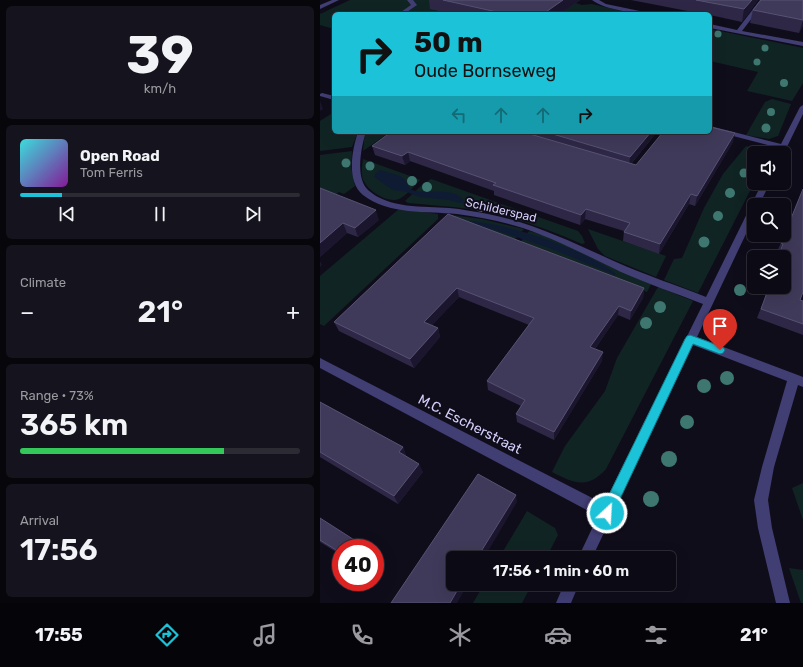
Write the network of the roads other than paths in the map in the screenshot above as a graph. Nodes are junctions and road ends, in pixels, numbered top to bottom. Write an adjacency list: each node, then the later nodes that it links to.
1 (336, 0): 5 (street)
2 (410, 0): 6 (street)
3 (595, 0): 7 (street)
4 (763, 0): 9 (street)
5 (320, 7)
6 (404, 12)
7 (642, 12)
8 (712, 26): 9 (street)
9 (739, 31): 10 (street)
10 (803, 44)
11 (322, 95): 12 (street)
12 (332, 98)
13 (803, 107): 17 (street)
14 (712, 129): 16 (street)
15 (361, 134): 19 (street, Schilderspad)
16 (769, 146)
17 (784, 146)
18 (747, 222): 19 (street)
19 (708, 302): 20 (street)
20 (690, 339): 22 (street); 23 (street)
21 (320, 363): 23 (street, M.C. Escherstraat)
22 (798, 380): 27 (street)
23 (607, 513): 24 (street)
24 (588, 551)
25 (569, 591): 26 (street)
26 (563, 603)
27 (783, 603)

